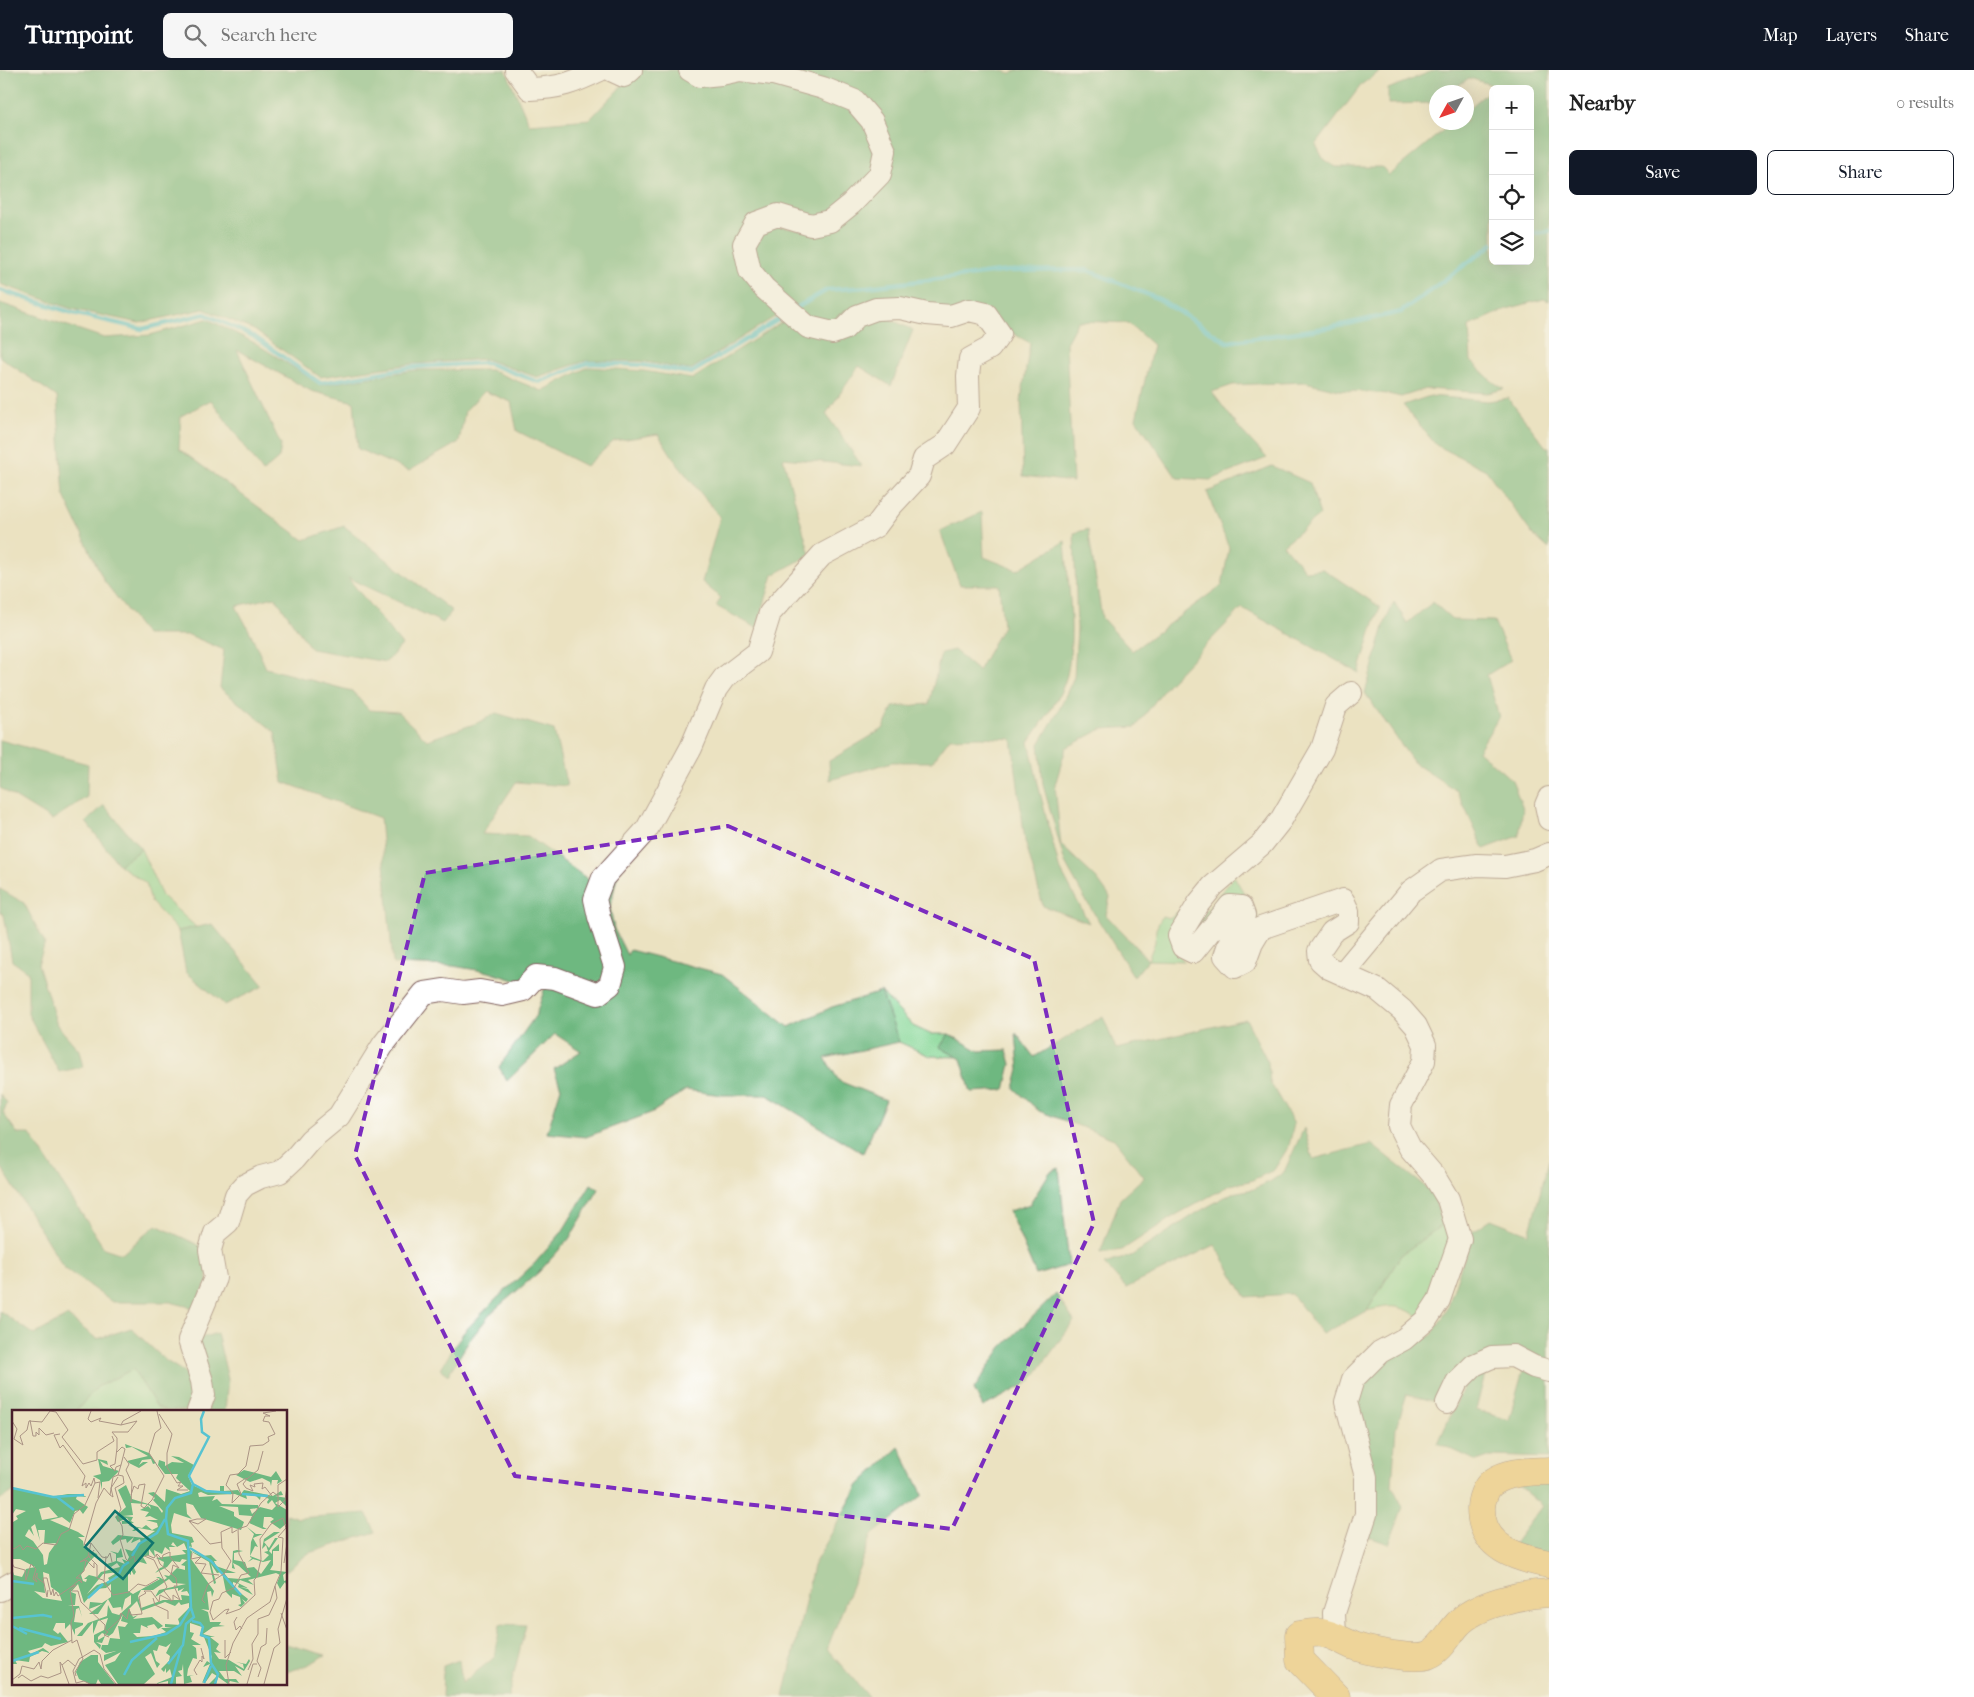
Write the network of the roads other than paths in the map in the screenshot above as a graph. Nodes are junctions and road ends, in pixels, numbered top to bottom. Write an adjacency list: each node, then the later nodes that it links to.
1 (516, 70): 2 (street)
2 (600, 70)
3 (611, 70): 4 (street)
4 (631, 70)
5 (690, 70): 13 (street)
6 (1351, 693): 10 (street)
7 (1549, 798): 8 (street)
8 (1549, 819)
9 (1549, 854): 10 (street)
10 (1342, 974): 19 (street)
11 (1549, 1371): 12 (street)
12 (1447, 1403)
13 (198, 1410)
14 (1549, 1471): 15 (main road)
15 (1549, 1564)
16 (12, 1583): 17 (street)
17 (0, 1590)
18 (1549, 1593): 19 (main road)
19 (1334, 1637): 20 (main road)
20 (1336, 1697)

